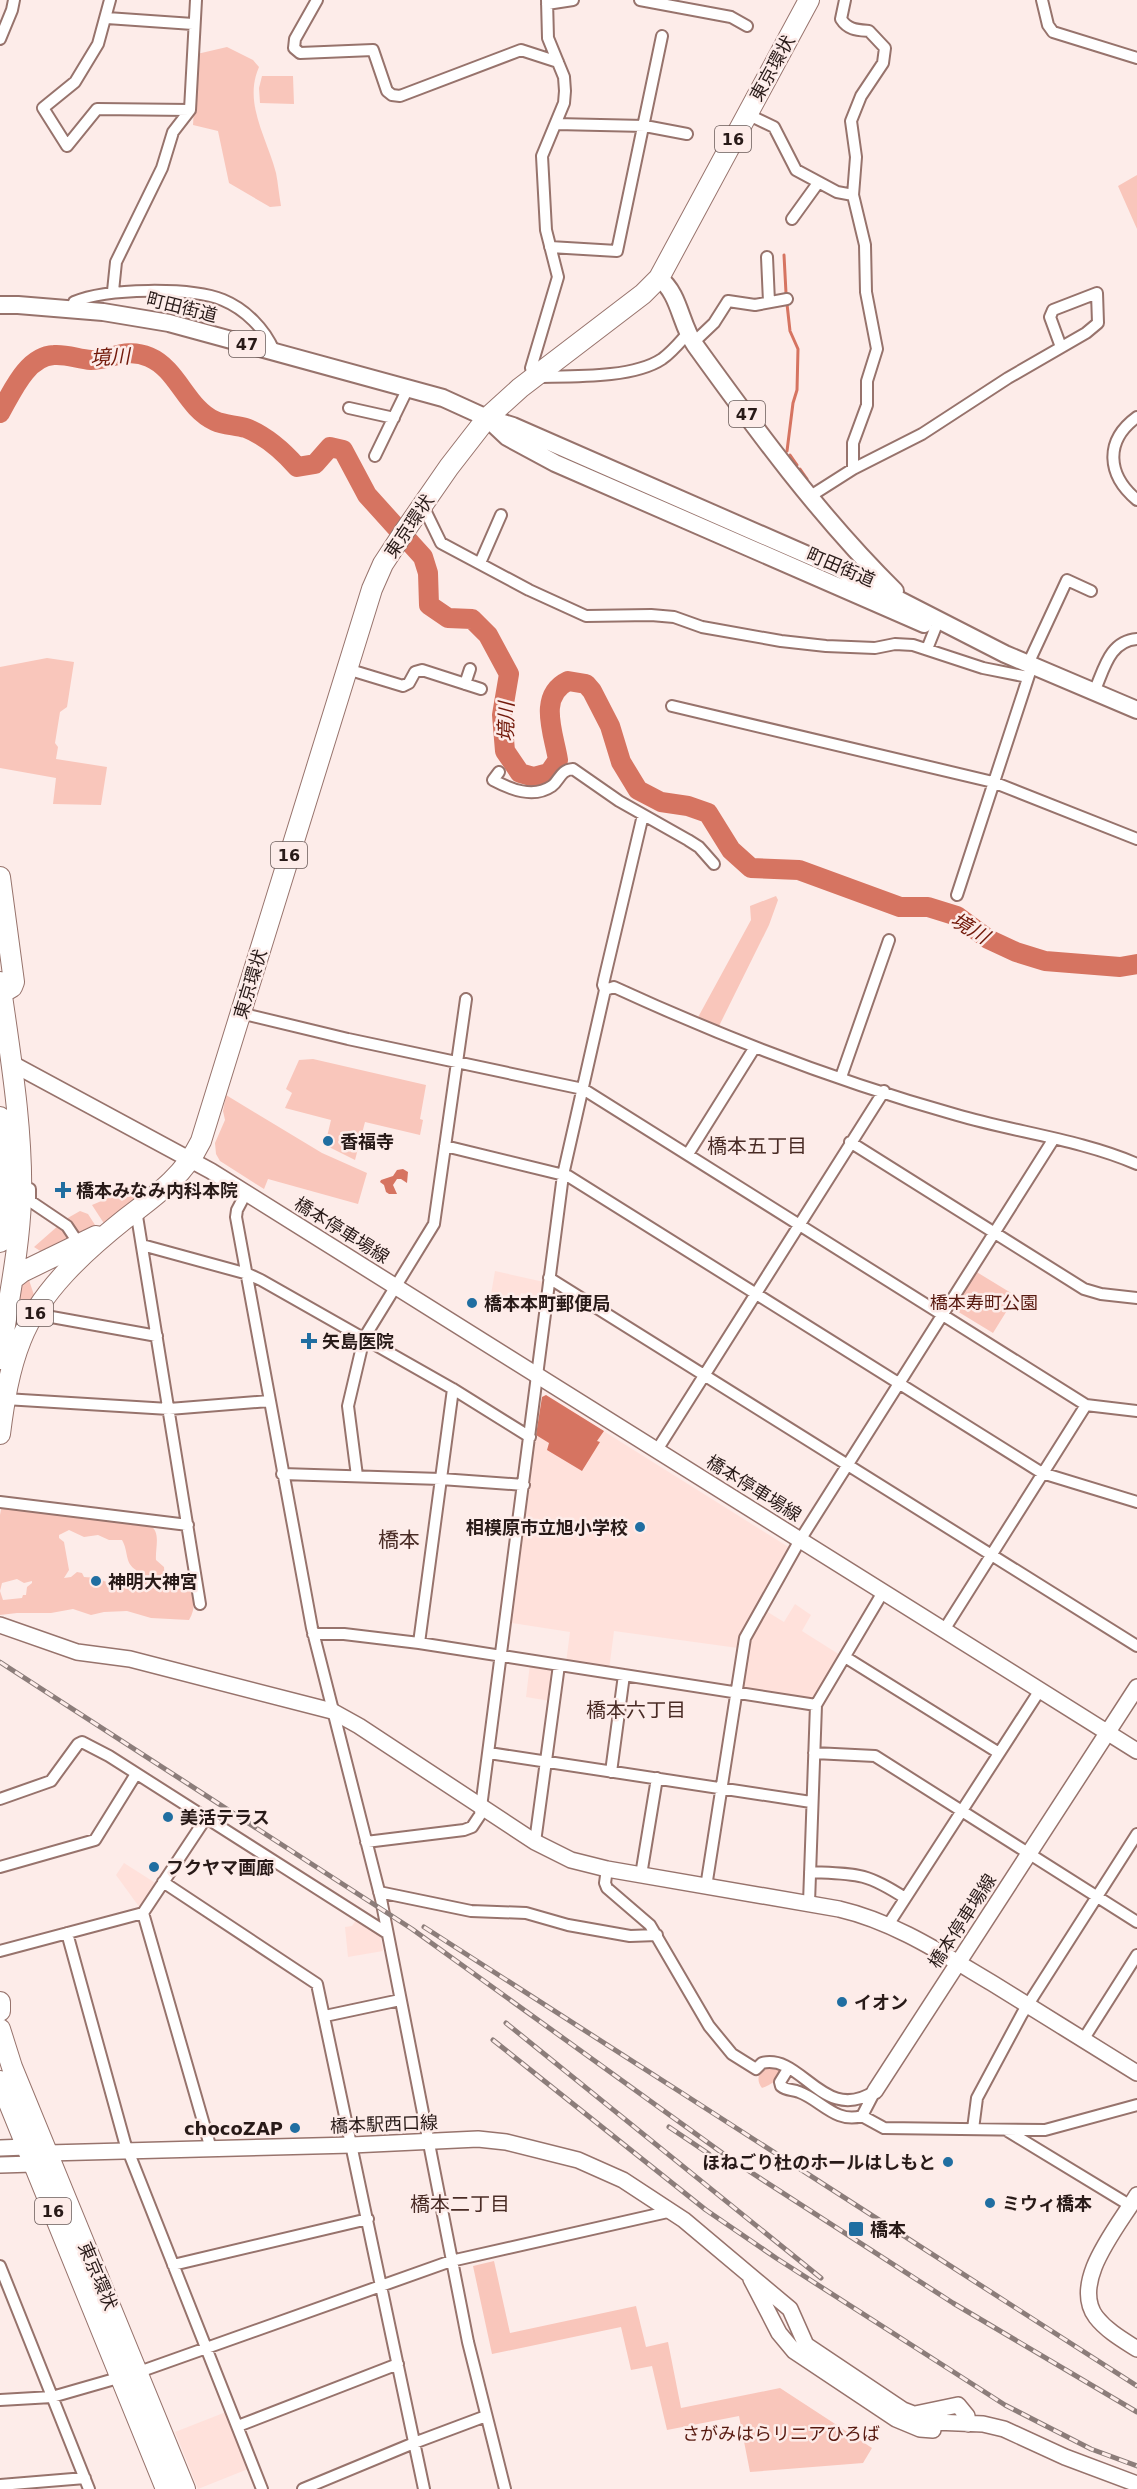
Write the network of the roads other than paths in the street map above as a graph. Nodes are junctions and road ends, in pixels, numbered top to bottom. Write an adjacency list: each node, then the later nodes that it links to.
1 (14, 0): 16 (street)
2 (110, 0): 12 (street)
3 (196, 0): 13 (street)
4 (317, 0): 18 (street)
5 (573, 0): 10 (street)
6 (640, 0): 11 (street)
7 (809, 0): 20 (highway, 東京環状 / 16)
8 (845, 0): 25 (street)
9 (1042, 0): 17 (street)
10 (547, 2): 18 (street)
11 (698, 5): 14 (street)
12 (107, 18): 13 (street); 19 (street)
13 (193, 24): 19 (street)
14 (747, 26)
15 (662, 36): 22 (street)
16 (0, 39)
17 (1137, 58)
18 (558, 62): 21 (street)
19 (190, 110): 30 (street)
20 (747, 114): 24 (street); 29 (highway, 東京環状 / 16)
21 (556, 124): 22 (street); 27 (street)
22 (645, 126): 23 (street); 27 (street)
23 (687, 134)
24 (818, 183): 25 (street); 26 (street)
25 (853, 195): 45 (street)
26 (792, 219)
27 (550, 247): 38 (street)
28 (767, 257): 32 (street)
29 (659, 278): 35 (main road, 47); 38 (highway, 東京環状 / 16)
30 (113, 291): 34 (street); 37 (street)
31 (787, 299): 32 (street)
32 (769, 302): 35 (street)
33 (0, 305): 34 (main road, 町田街道 / 47)
34 (72, 309): 37 (main road, 町田街道 / 47)
35 (691, 338): 38 (street); 47 (main road, 47)
36 (1061, 347): 36 (street); 45 (street)
37 (274, 351): 39 (main road, 町田街道 / 47)
38 (534, 377): 43 (highway, 東京環状 / 16)
39 (408, 388): 42 (street); 43 (main road, 町田街道 / 47)
40 (349, 408): 42 (street)
41 (1137, 417): 48 (street)
42 (394, 418): 44 (street)
43 (487, 418): 46 (main road, 町田街道 / 47); 49 (main road, 町田街道 / 47); 50 (highway, 東京環状 / 16)
44 (375, 456)
45 (854, 469): 47 (street)
46 (670, 494): 49 (main road); 53 (main road, 町田街道 / 47)
47 (809, 496): 53 (main road, 47)
48 (1137, 500)
49 (663, 510): 54 (main road, 町田街道 / 47)
50 (417, 514): 52 (street); 61 (highway, 東京環状 / 16)
51 (501, 515): 52 (street)
52 (480, 563): 59 (street)
53 (853, 568): 54 (main road); 56 (main road, 47); 56 (main road, 47)
54 (824, 580): 56 (main road, 町田街道 / 47)
55 (1086, 585): 63 (street)
56 (909, 610): 57 (main road, 町田街道 / 47); 60 (main road, 町田街道 / 47)
57 (935, 629): 59 (street); 60 (main road, 町田街道 / 47)
58 (1137, 639): 66 (street)
59 (927, 649): 63 (street)
60 (1005, 654): 63 (main road, 町田街道 / 47)
61 (347, 669): 64 (street); 80 (highway, 東京環状 / 16)
62 (470, 669): 64 (street)
63 (1029, 669): 66 (main road, 町田街道 / 47); 70 (street)
64 (465, 684): 65 (street)
65 (481, 689)
66 (1095, 692): 68 (main road, 町田街道 / 47)
67 (672, 706): 70 (street)
68 (1137, 710)
69 (500, 772): 71 (street)
70 (993, 782): 72 (street); 75 (street)
71 (642, 815): 73 (street); 78 (street)
72 (1137, 839)
73 (714, 864)
74 (0, 877): 77 (highway, 16)
75 (957, 895)
76 (889, 940): 84 (street)
77 (1, 987): 82 (highway, 16)
78 (605, 990): 81 (street); 86 (street)
79 (466, 999): 83 (street)
80 (240, 1013): 83 (street); 93 (highway, 東京環状 / 16)
81 (755, 1047): 84 (street); 92 (street)
82 (6, 1060): 85 (street, 橋本停車場線); 88 (highway, 16)
83 (458, 1062): 86 (street); 91 (street)
84 (840, 1077): 87 (street)
85 (52, 1084): 88 (street); 93 (street, 橋本停車場線)
86 (583, 1089): 92 (street); 96 (street)
87 (884, 1091): 89 (street); 90 (street)
88 (8, 1113): 95 (highway, 16); 101 (highway, 16)
89 (1053, 1140): 94 (street); 100 (street)
90 (850, 1142): 99 (street); 100 (street)
91 (445, 1146): 96 (street); 107 (street)
92 (688, 1154): 99 (street)
93 (191, 1160): 97 (street, 橋本停車場線); 98 (highway, 16)
94 (1137, 1164)
95 (21, 1171): 102 (street); 106 (highway, 16)
96 (563, 1175): 105 (street); 108 (street)
97 (246, 1193): 104 (street); 107 (street, 橋本停車場線)
98 (129, 1216): 102 (highway, 16); 103 (street); 110 (highway, 16)
99 (799, 1224): 108 (street); 111 (street)
100 (993, 1232): 109 (street); 111 (street)
101 (0, 1242)
102 (79, 1244): 106 (highway, 16)
103 (142, 1245): 104 (street); 112 (street)
104 (248, 1274): 113 (street); 120 (street)
105 (549, 1278): 115 (street); 116 (street)
106 (13, 1279): 114 (highway, 16)
107 (395, 1287): 113 (street); 115 (street, 橋本停車場線)
108 (755, 1295): 116 (street); 117 (street)
109 (1137, 1298)
110 (36, 1311): 112 (street); 119 (highway, 16)
111 (942, 1314): 117 (street); 121 (street)
112 (157, 1336): 122 (street)
113 (364, 1338): 118 (street); 130 (street)
114 (0, 1359)
115 (538, 1376): 125 (street); 126 (street, 橋本停車場線)
116 (704, 1376): 126 (street); 127 (street)
117 (897, 1384): 127 (street); 128 (street)
118 (453, 1389): 125 (street); 131 (street)
119 (5, 1399): 122 (street); 124 (highway, 16)
120 (269, 1401): 122 (street); 129 (street)
121 (1086, 1405): 123 (street); 128 (street)
122 (169, 1409): 135 (street)
123 (1137, 1411)
124 (0, 1434)
125 (530, 1437): 132 (street)
126 (657, 1450): 136 (street, 橋本停車場線)
127 (847, 1465): 136 (street); 137 (street)
128 (1042, 1473): 134 (street); 137 (street)
129 (282, 1474): 130 (street); 142 (street)
130 (357, 1476): 131 (street)
131 (441, 1479): 132 (street); 143 (street)
132 (524, 1485): 145 (street)
133 (0, 1502): 135 (street)
134 (1137, 1502)
135 (188, 1525): 139 (street)
136 (800, 1540): 138 (street, 橋本停車場線); 151 (street)
137 (991, 1555): 141 (street); 144 (street)
138 (883, 1592): 141 (street, 橋本停車場線); 146 (street)
139 (200, 1604)
140 (0, 1625): 153 (street)
141 (944, 1630): 150 (street, 橋本停車場線)
142 (313, 1634): 143 (street); 153 (street)
143 (419, 1643): 145 (street)
144 (1137, 1646)
145 (501, 1656): 147 (street); 156 (street)
146 (845, 1657): 152 (street); 158 (street)
147 (559, 1665): 148 (street); 159 (street)
148 (624, 1675): 151 (street); 160 (street)
149 (1137, 1687): 154 (street)
150 (1040, 1690): 154 (street, 橋本停車場線); 158 (street)
151 (736, 1692): 152 (street); 163 (street)
152 (816, 1705): 157 (street)
153 (332, 1711): 166 (street); 170 (street)
154 (1108, 1733): 155 (street); 172 (street, 橋本停車場線)
155 (1137, 1751)
156 (489, 1753): 159 (street); 166 (street)
157 (814, 1753): 165 (street); 167 (street)
158 (999, 1753): 167 (street)
159 (546, 1762): 160 (street); 171 (street)
160 (611, 1772): 162 (street)
161 (136, 1774): 164 (street); 168 (street); 173 (street)
162 (657, 1778): 163 (street); 176 (street)
163 (720, 1788): 165 (street); 178 (street)
164 (0, 1798)
165 (812, 1802): 175 (street)
166 (482, 1808): 170 (street); 171 (street)
167 (962, 1810): 172 (street); 181 (street)
168 (206, 1818): 177 (street); 187 (street)
169 (1137, 1834): 180 (street)
170 (366, 1842): 179 (street)
171 (535, 1842): 174 (street)
172 (1030, 1853): 180 (street); 191 (street, 橋本停車場線)
173 (0, 1867)
174 (607, 1869): 176 (street); 188 (street)
175 (810, 1872): 181 (street); 182 (street)
176 (641, 1875): 178 (street)
177 (163, 1882): 183 (street); 196 (street)
178 (706, 1887): 182 (street)
179 (379, 1892): 187 (street); 188 (street)
180 (1097, 1896): 184 (street); 194 (street)
181 (904, 1898): 185 (street)
182 (809, 1903): 185 (street)
183 (143, 1913): 186 (street); 210 (street)
184 (1137, 1922)
185 (888, 1924): 191 (street)
186 (67, 1933): 189 (street); 211 (street)
187 (387, 1933): 192 (street)
188 (657, 1935): 199 (street)
189 (0, 1951)
190 (1137, 1954): 198 (street)
191 (958, 1963): 194 (street); 202 (street, 橋本停車場線)
192 (400, 2000): 196 (street); 207 (street)
193 (0, 2002): 195 (highway)
194 (1027, 2005): 198 (street); 205 (street)
195 (0, 2011)
196 (325, 2016): 208 (street)
197 (0, 2028): 212 (highway, 東京環状 / 16)
198 (1083, 2040): 200 (street)
199 (788, 2069): 202 (street); 204 (street)
200 (1136, 2069)
201 (0, 2080): 212 (highway, 東京環状 / 16)
202 (875, 2091): 204 (street)
203 (1137, 2105): 206 (street)
204 (862, 2116): 205 (street)
205 (973, 2129): 206 (street)
206 (1005, 2130): 214 (street)
207 (428, 2142): 208 (street, 橋本駅西口線); 215 (street, 橋本駅西口線); 217 (street)
208 (352, 2145): 210 (street, 橋本駅西口線); 216 (street)
209 (0, 2148): 212 (street)
210 (211, 2149): 211 (street, 橋本駅西口線)
211 (129, 2151): 212 (street, 橋本駅西口線); 218 (street)
212 (36, 2155): 213 (street, 橋本駅西口線); 227 (highway, 東京環状 / 16)
213 (0, 2165)
214 (1134, 2201): 225 (street)
215 (672, 2211): 217 (street); 219 (street, 橋本駅西口線)
216 (368, 2219): 218 (street); 221 (street)
217 (451, 2261): 221 (street); 230 (street)
218 (173, 2265): 224 (street)
219 (739, 2265): 222 (street); 223 (street)
220 (0, 2266): 228 (street)
221 (381, 2288): 224 (street); 226 (street)
222 (790, 2309): 223 (street); 231 (street)
223 (779, 2333): 231 (street)
224 (207, 2348): 227 (street); 232 (street)
225 (1137, 2349)
226 (398, 2364): 232 (street); 233 (street)
227 (130, 2374): 228 (street); 237 (highway, 東京環状 / 16); 238 (highway, 東京環状 / 16)
228 (52, 2397): 229 (street); 234 (street)
229 (0, 2400)
230 (486, 2416): 233 (street); 242 (street)
231 (968, 2424): 235 (street)
232 (238, 2427): 239 (street)
233 (414, 2442): 240 (street); 241 (street)
234 (87, 2484): 236 (street)
235 (1137, 2484)
236 (0, 2485)
237 (166, 2489)
238 (185, 2489)
239 (262, 2489)
240 (303, 2489)
241 (424, 2489)
242 (505, 2489)

